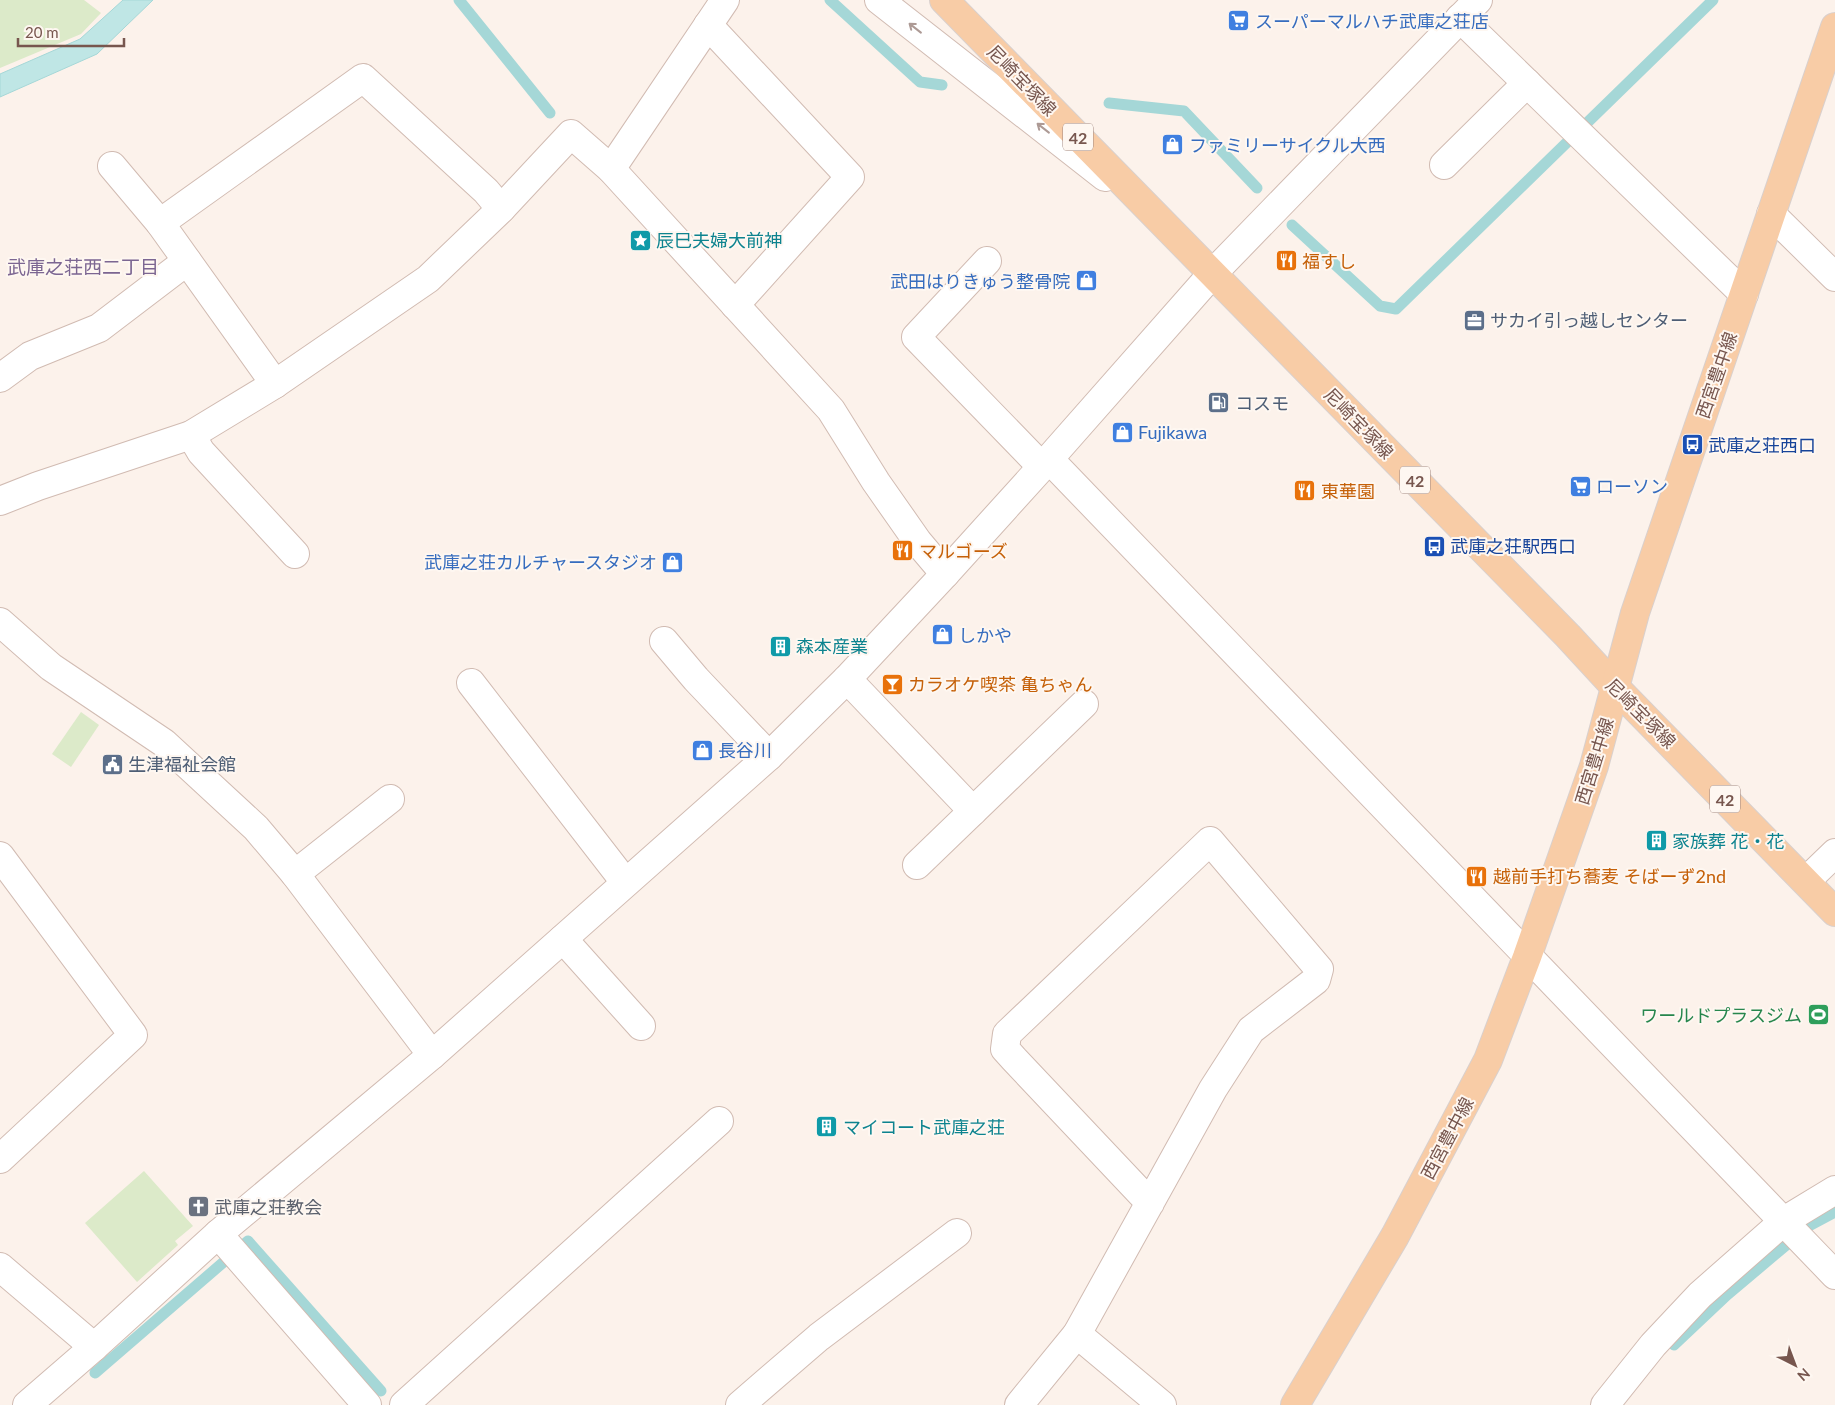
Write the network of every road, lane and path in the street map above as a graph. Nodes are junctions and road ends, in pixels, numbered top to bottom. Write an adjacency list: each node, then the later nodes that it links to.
1 (725, 0): 5 (street)
2 (879, 0): 12 (street, one-way to 2)
3 (944, 0): 12 (main road, 尼崎宝塚線 / 42)
4 (1469, 9): 7 (street); 17 (street)
5 (708, 25): 10 (street); 20 (street)
6 (1835, 27): 13 (main road, 西宮豊中線)
7 (1527, 83): 8 (street); 19 (street)
8 (1444, 165)
9 (112, 166): 14 (street)
10 (611, 169): 11 (street); 20 (street)
11 (501, 209): 14 (street); 22 (street)
12 (1150, 211): 17 (main road, 尼崎宝塚線 / 42)
13 (1771, 214): 18 (street); 19 (main road, 西宮豊中線)
14 (160, 223): 15 (street)
15 (187, 261): 21 (street); 22 (street)
16 (987, 261): 24 (street)
17 (1213, 273): 24 (street); 32 (main road, 尼崎宝塚線 / 42)
18 (1835, 277)
19 (1744, 294): 32 (main road, 西宮豊中線)
20 (735, 305): 27 (street)
21 (0, 378)
22 (275, 384): 23 (street)
23 (191, 435): 25 (street); 26 (street)
24 (1046, 463): 27 (street); 45 (street)
25 (0, 502)
26 (295, 554)
27 (945, 574): 30 (street)
28 (0, 622): 40 (street)
29 (664, 641): 34 (street)
30 (847, 679): 34 (street); 36 (street)
31 (471, 683): 42 (street)
32 (1615, 687): 41 (main road, 尼崎宝塚線 / 42); 45 (main road, 西宮豊中線)
33 (1084, 704): 36 (street)
34 (768, 756): 42 (street)
35 (390, 799): 40 (street)
36 (973, 811): 39 (street)
37 (1835, 853): 41 (street)
38 (0, 856): 49 (street)
39 (917, 865)
40 (295, 874): 47 (street)
41 (1806, 881): 43 (main road, 尼崎宝塚線 / 42)
42 (625, 882): 44 (street)
43 (1835, 912)
44 (564, 939): 46 (street); 47 (street)
45 (1527, 957): 52 (street); 65 (main road, 西宮豊中線)
46 (641, 1026)
47 (432, 1055): 54 (street)
48 (720, 1121): 61 (street)
49 (0, 1159)
50 (1835, 1190): 52 (street)
51 (1150, 1203): 51 (street); 57 (street)
52 (1793, 1230): 56 (street); 66 (street)
53 (957, 1233): 62 (street)
54 (229, 1247): 58 (street); 60 (street)
55 (0, 1267): 58 (street)
56 (1835, 1275)
57 (1077, 1334): 63 (street); 64 (street)
58 (83, 1356): 59 (street)
59 (27, 1405)
60 (366, 1405)
61 (404, 1405)
62 (740, 1405)
63 (1019, 1405)
64 (1162, 1405)
65 (1295, 1405)
66 (1605, 1405)

